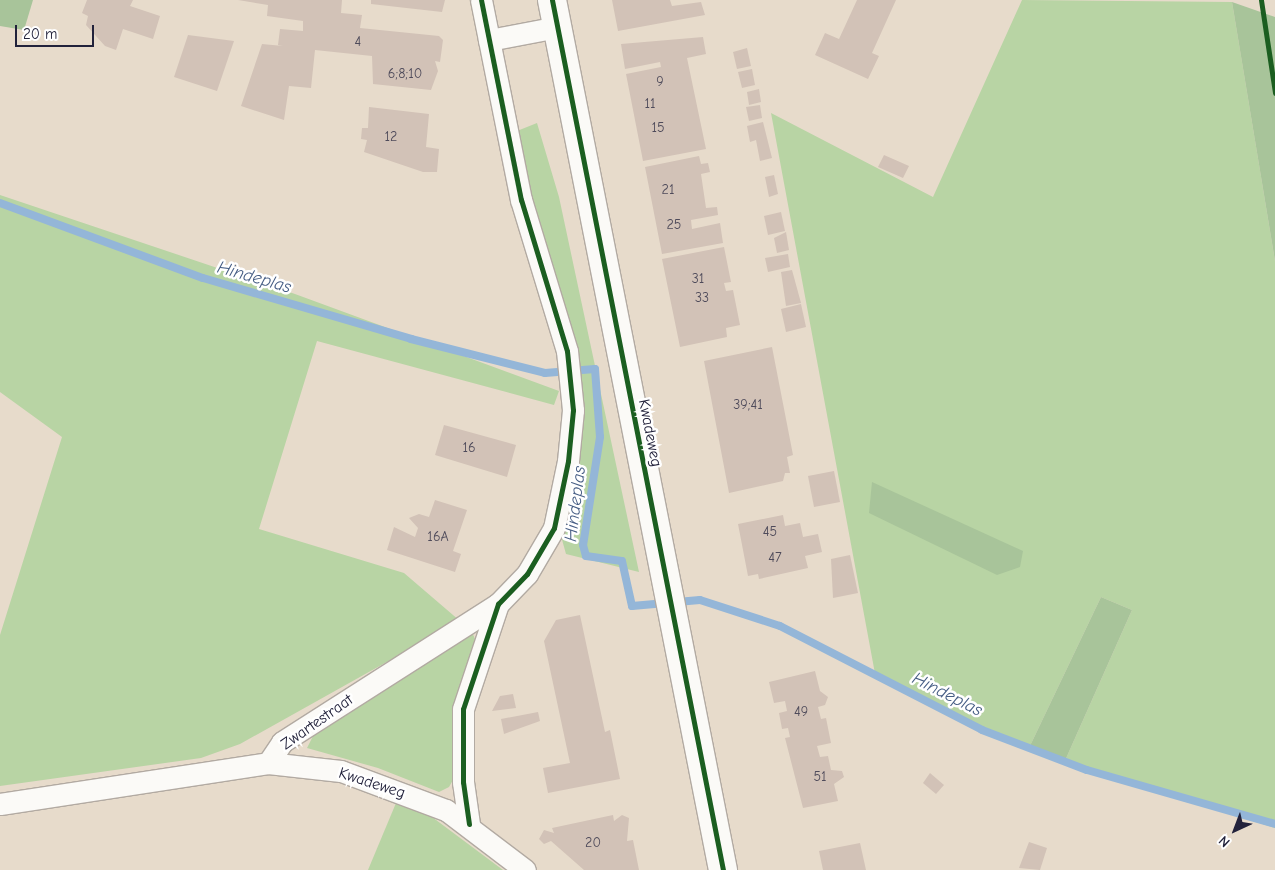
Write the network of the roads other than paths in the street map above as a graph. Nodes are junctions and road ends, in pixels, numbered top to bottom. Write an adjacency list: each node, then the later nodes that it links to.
1 (481, 0): 4 (street)
2 (552, 0): 3 (main road, Kwadeweg)
3 (558, 27): 4 (street); 10 (main road, Kwadeweg)
4 (489, 40): 5 (street)
5 (498, 604): 6 (street, Zwartestraat); 8 (street)
6 (268, 763): 7 (street, Zwartestraat); 8 (street, Kwadeweg)
7 (0, 804)
8 (470, 824): 9 (street, Kwadeweg)
9 (525, 870)
10 (722, 870)

